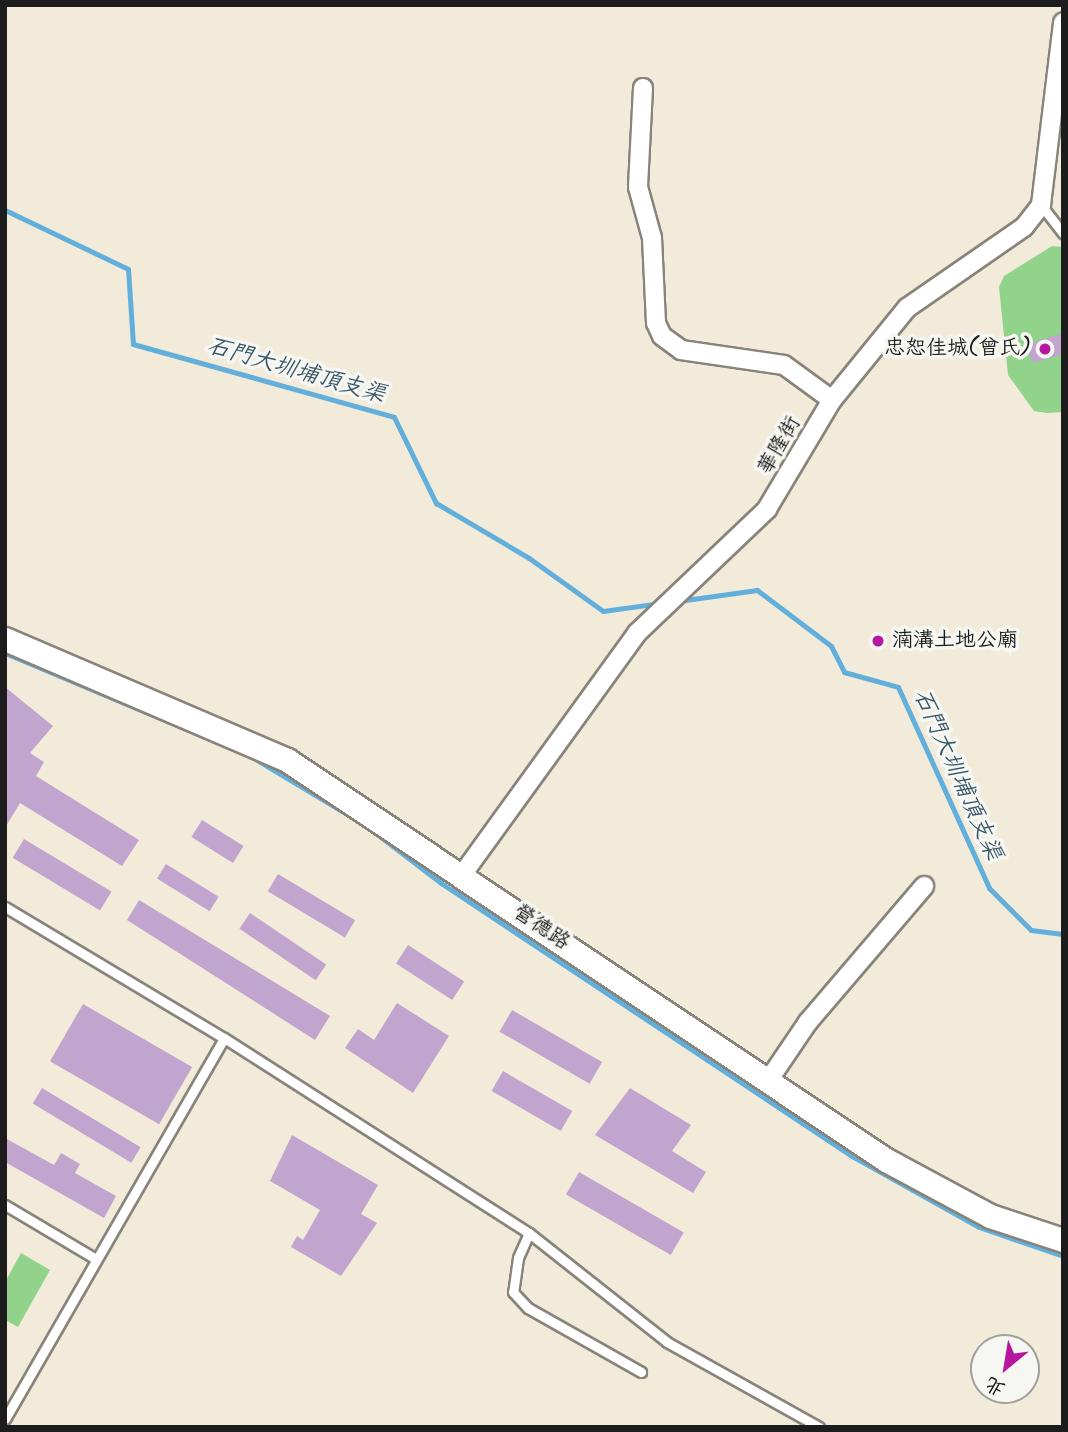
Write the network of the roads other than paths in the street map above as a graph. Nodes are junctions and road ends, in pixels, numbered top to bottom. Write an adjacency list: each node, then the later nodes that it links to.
1 (1063, 22): 2 (street)
2 (1061, 79): 4 (street)
3 (643, 88): 6 (street)
4 (1041, 205): 5 (lane); 6 (street, 華隆街)
5 (1063, 233)
6 (832, 400): 8 (street, 華隆街)
7 (5, 639): 8 (street, 營德路)
8 (462, 875): 12 (street, 營德路)
9 (924, 886): 12 (street)
10 (5, 907): 11 (lane)
11 (224, 1038): 14 (lane); 16 (lane)
12 (768, 1081): 15 (street, 營德路)
13 (5, 1205): 16 (lane)
14 (529, 1233): 17 (lane); 19 (lane)
15 (1063, 1240)
16 (96, 1259): 18 (lane)
17 (641, 1372)
18 (5, 1419)
19 (819, 1427)

